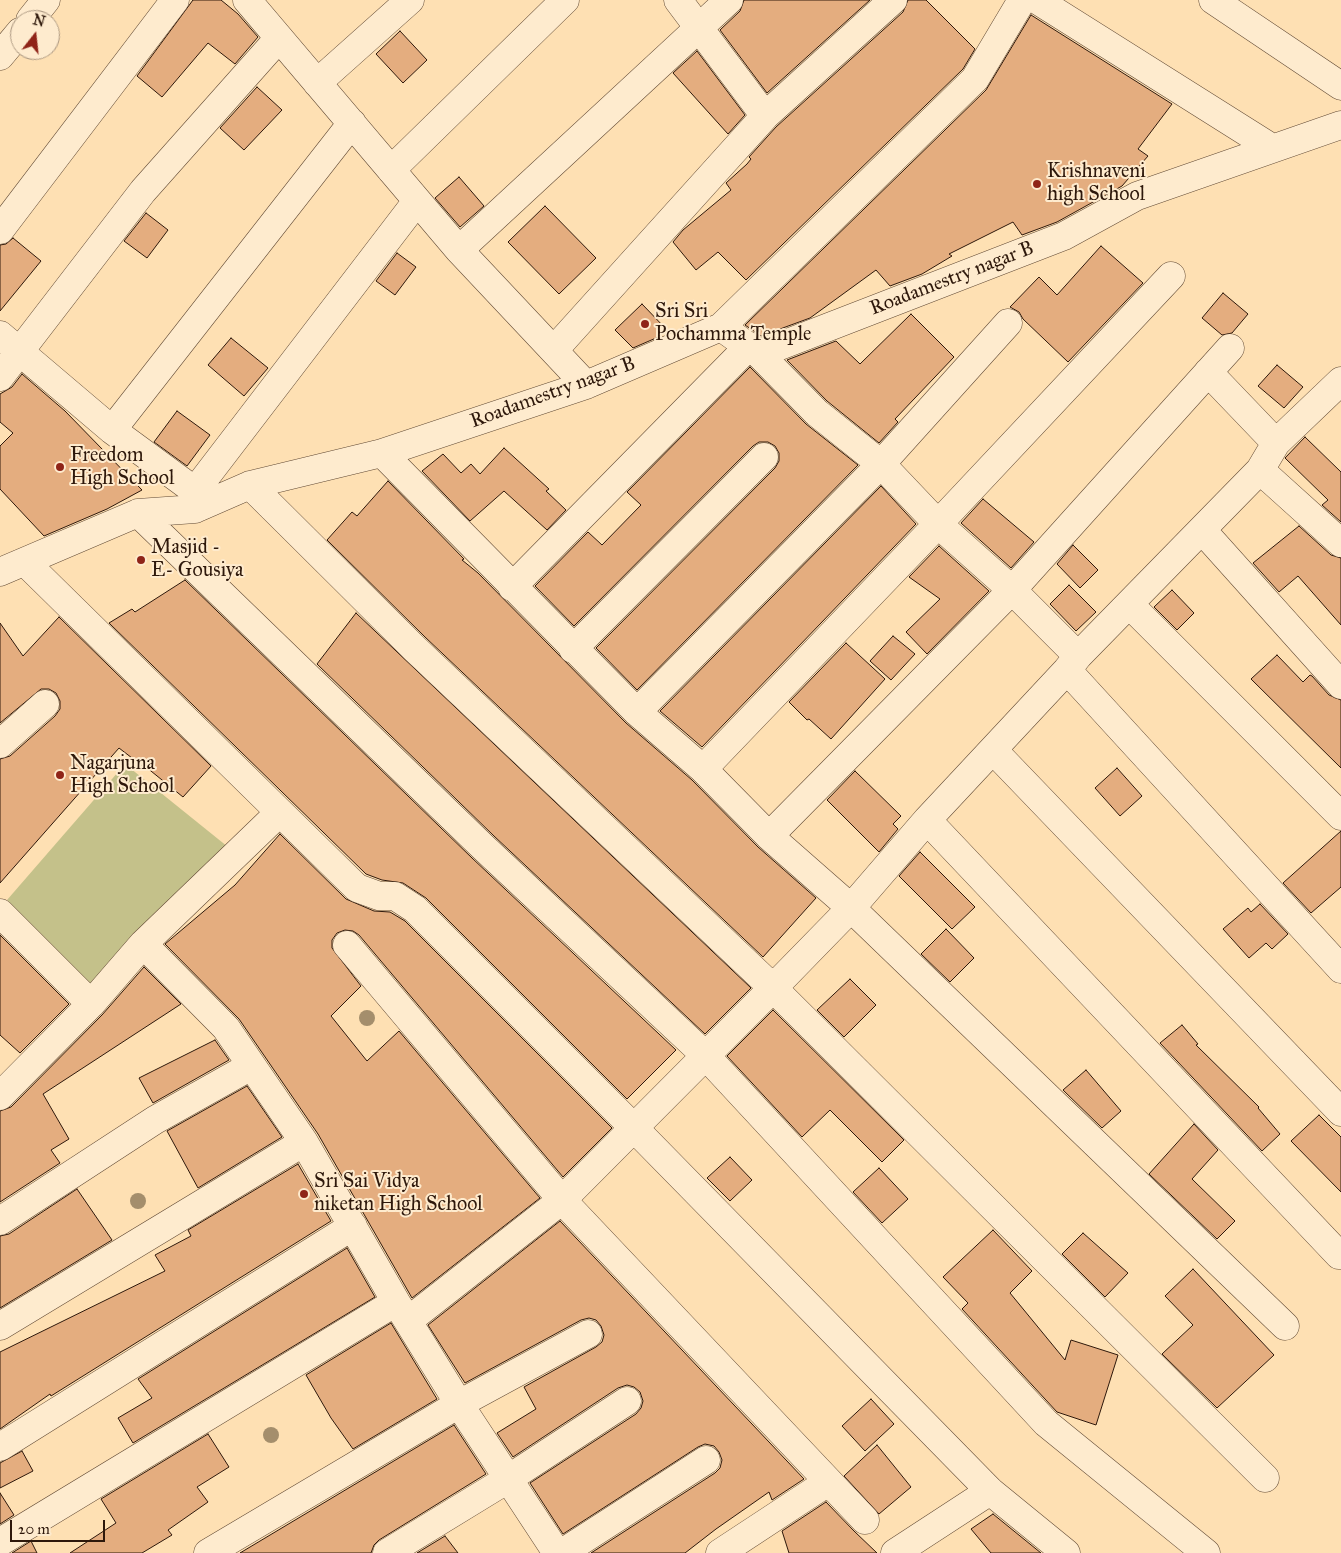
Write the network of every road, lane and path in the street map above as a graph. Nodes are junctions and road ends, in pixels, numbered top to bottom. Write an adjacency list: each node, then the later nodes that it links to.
1 (46, 0): 12 (street)
2 (176, 0): 25 (street)
3 (247, 0): 14 (street)
4 (410, 0): 17 (street)
5 (565, 0): 23 (street)
6 (678, 0): 13 (street)
7 (729, 0): 13 (street)
8 (893, 0): 19 (street)
9 (1022, 0): 29 (street)
10 (1037, 0): 22 (street)
11 (1214, 0): 18 (street)
12 (38, 10)
13 (698, 27): 19 (street); 26 (street)
14 (278, 38): 17 (street); 30 (street)
15 (10, 44): 16 (street)
16 (0, 56)
17 (317, 83): 20 (street)
18 (1341, 86)
19 (765, 116): 32 (street)
20 (352, 124): 23 (street); 38 (street)
21 (1341, 125): 22 (street, Roadamestry nagar B)
22 (1272, 148): 33 (street, Roadamestry nagar B)
23 (391, 170): 24 (street)
24 (418, 201): 26 (street); 45 (street)
25 (0, 230)
26 (459, 250): 32 (street)
27 (1171, 276): 47 (street)
28 (1008, 323): 42 (street)
29 (721, 326): 33 (street); 37 (street, Roadamestry nagar B)
30 (9, 343): 35 (street); 38 (street)
31 (1230, 348): 34 (street)
32 (554, 350): 37 (street)
33 (754, 350): 42 (street); 52 (street)
34 (1208, 372): 39 (street); 53 (street)
35 (0, 377)
36 (1341, 381): 39 (street)
37 (586, 385): 40 (street, Roadamestry nagar B)
38 (112, 430): 45 (street)
39 (1276, 444): 43 (street)
40 (382, 453): 44 (street, Roadamestry nagar B); 52 (street)
41 (764, 457): 55 (street)
42 (881, 464): 47 (street); 59 (street)
43 (1260, 470): 48 (street); 49 (street)
44 (250, 486): 45 (street, Roadamestry nagar B); 72 (street)
45 (195, 500): 46 (street, Roadamestry nagar B)
46 (138, 513): 50 (street, Roadamestry nagar B); 74 (street)
47 (938, 524): 53 (street); 62 (street)
48 (1202, 530): 54 (street); 57 (street)
49 (1341, 543)
50 (25, 562): 51 (street, Roadamestry nagar B); 63 (street)
51 (0, 572)
52 (512, 587): 55 (street)
53 (1012, 590): 56 (street); 66 (street)
54 (1129, 604): 56 (street); 64 (street)
55 (573, 649): 59 (street)
56 (1072, 663): 61 (street); 71 (street)
57 (1341, 684)
58 (45, 704): 60 (street)
59 (637, 712): 62 (street)
60 (0, 744)
61 (993, 750): 65 (street); 77 (street)
62 (703, 769): 66 (street)
63 (279, 814): 69 (street); 78 (street)
64 (1341, 816)
65 (927, 820): 67 (street); 83 (street)
66 (769, 836): 67 (street)
67 (851, 908): 72 (street); 86 (street)
68 (1, 915): 73 (street)
69 (143, 944): 73 (street); 75 (street)
70 (347, 945): 80 (street)
71 (1341, 969)
72 (773, 988): 74 (street); 92 (street)
73 (91, 1004): 76 (street)
74 (706, 1055): 78 (street); 105 (street)
75 (251, 1066): 79 (street); 81 (street)
76 (0, 1096)
77 (1341, 1112)
78 (634, 1127): 80 (street); 95 (street)
79 (304, 1142): 82 (street); 85 (street)
80 (562, 1200): 84 (street); 94 (street)
81 (0, 1221)
82 (353, 1226): 84 (street); 90 (street)
83 (1339, 1255)
84 (403, 1311): 89 (street); 97 (street)
85 (0, 1326)
86 (1285, 1326)
87 (588, 1334): 89 (street)
88 (627, 1401): 93 (street)
89 (459, 1404): 93 (street); 98 (street)
90 (0, 1447)
91 (706, 1460): 101 (street)
92 (1265, 1478)
93 (508, 1479): 99 (street); 100 (street)
94 (828, 1482): 96 (street); 102 (street)
95 (990, 1491): 103 (street); 104 (street)
96 (866, 1520)
97 (0, 1542)
98 (208, 1553)
99 (387, 1553)
100 (557, 1553)
101 (562, 1553)
102 (720, 1553)
103 (895, 1553)
104 (1066, 1553)
105 (1206, 1553)

